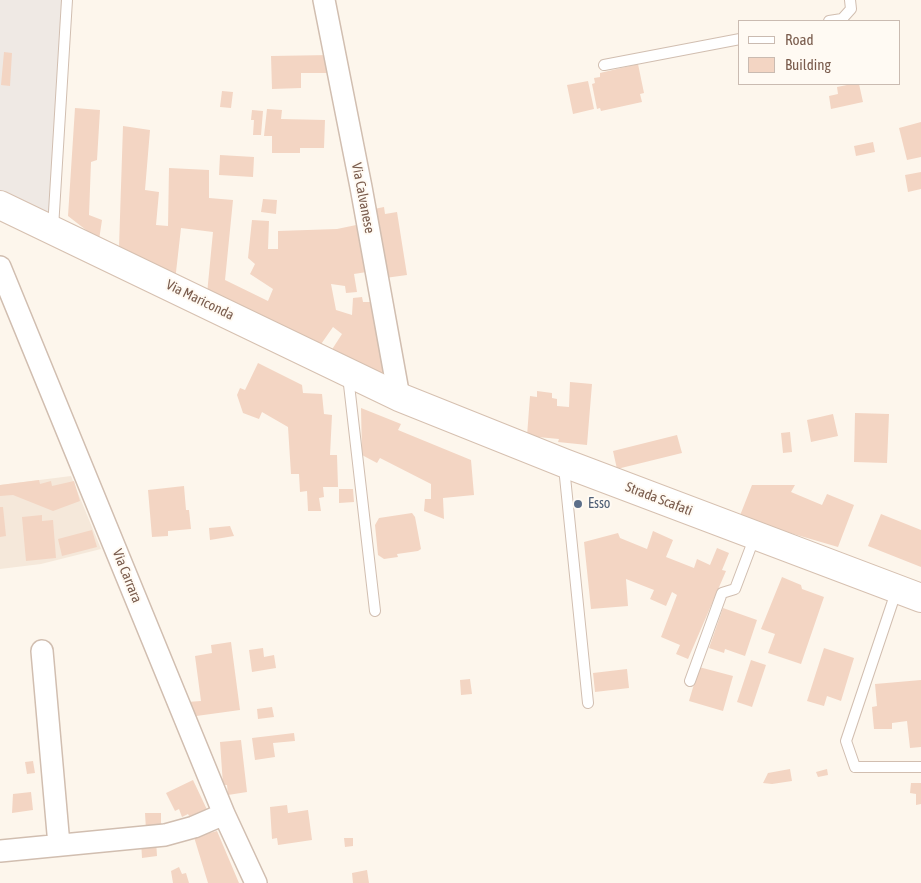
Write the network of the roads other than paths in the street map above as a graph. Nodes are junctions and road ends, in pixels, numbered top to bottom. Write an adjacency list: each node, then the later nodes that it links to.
1 (67, 0): 8 (lane)
2 (324, 0): 11 (street, Via Calvanese)
3 (850, 0): 4 (lane)
4 (836, 20)
5 (738, 39): 6 (lane)
6 (604, 65)
7 (0, 205): 8 (street, Via Mariconda)
8 (53, 229): 10 (street, Via Mariconda)
9 (0, 267): 20 (street, Via Carrara)
10 (347, 372): 11 (street, Via Mariconda); 15 (lane)
11 (399, 397): 12 (street, Strada Scafati)
12 (564, 463): 13 (street, Strada Scafati); 18 (lane)
13 (755, 535): 14 (street, Strada Scafati); 17 (lane)
14 (909, 593): 19 (lane)
15 (374, 610)
16 (42, 651): 21 (street)
17 (690, 682)
18 (588, 704)
19 (921, 767)
20 (224, 814): 21 (street); 23 (street, Via Carrara)
21 (59, 845): 22 (street)
22 (0, 851)
23 (256, 883)

